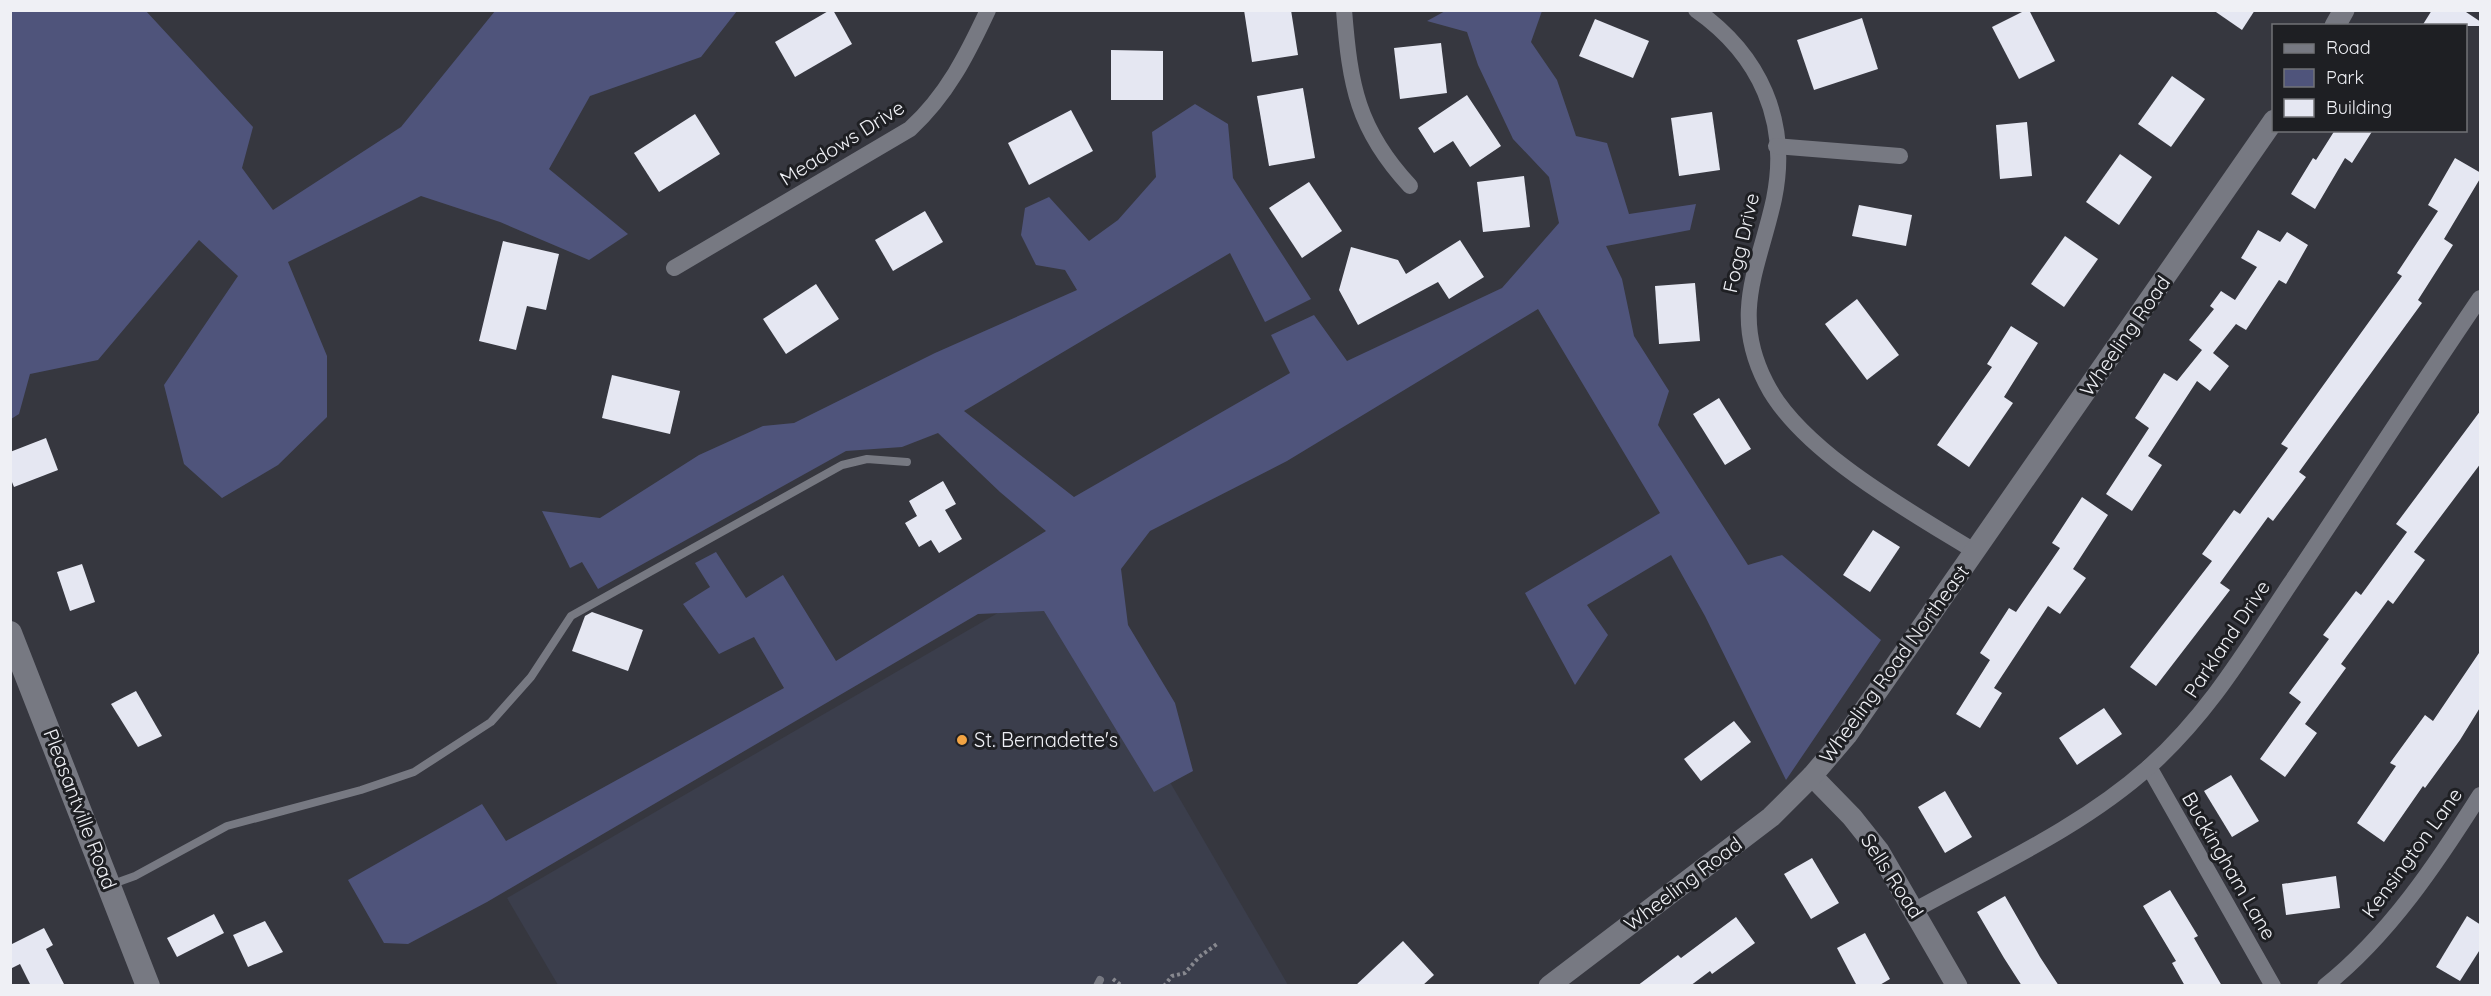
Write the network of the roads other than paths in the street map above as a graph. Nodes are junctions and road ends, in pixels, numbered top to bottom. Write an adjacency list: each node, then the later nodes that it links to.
1 (988, 10): 10 (street, Meadows Drive)
2 (1344, 10): 9 (street)
3 (1696, 10): 7 (street, Fogg Drive)
4 (2344, 10): 5 (street)
5 (2336, 24)
6 (2272, 123): 13 (street, Wheeling Road)
7 (1776, 146): 8 (street); 13 (street, Fogg Drive)
8 (1900, 156)
9 (1410, 186)
10 (674, 268)
11 (2481, 298): 15 (street, Parkland Drive)
12 (907, 462): 18 (lane)
13 (1976, 552): 16 (street, Wheeling Road Northeast)
14 (10, 633): 18 (main road, Pleasantville Road)
15 (2149, 767): 19 (street, Parkland Drive); 23 (street, Buckingham Lane)
16 (1812, 776): 19 (street, Sells Road); 21 (street, Wheeling Road)
17 (2481, 795): 24 (street, Kensington Lane)
18 (109, 885): 20 (main road, Pleasantville Road)
19 (1915, 910): 22 (street, Sells Road)
20 (148, 986)
21 (1549, 986)
22 (1957, 986)
23 (2273, 986)
24 (2325, 986)

